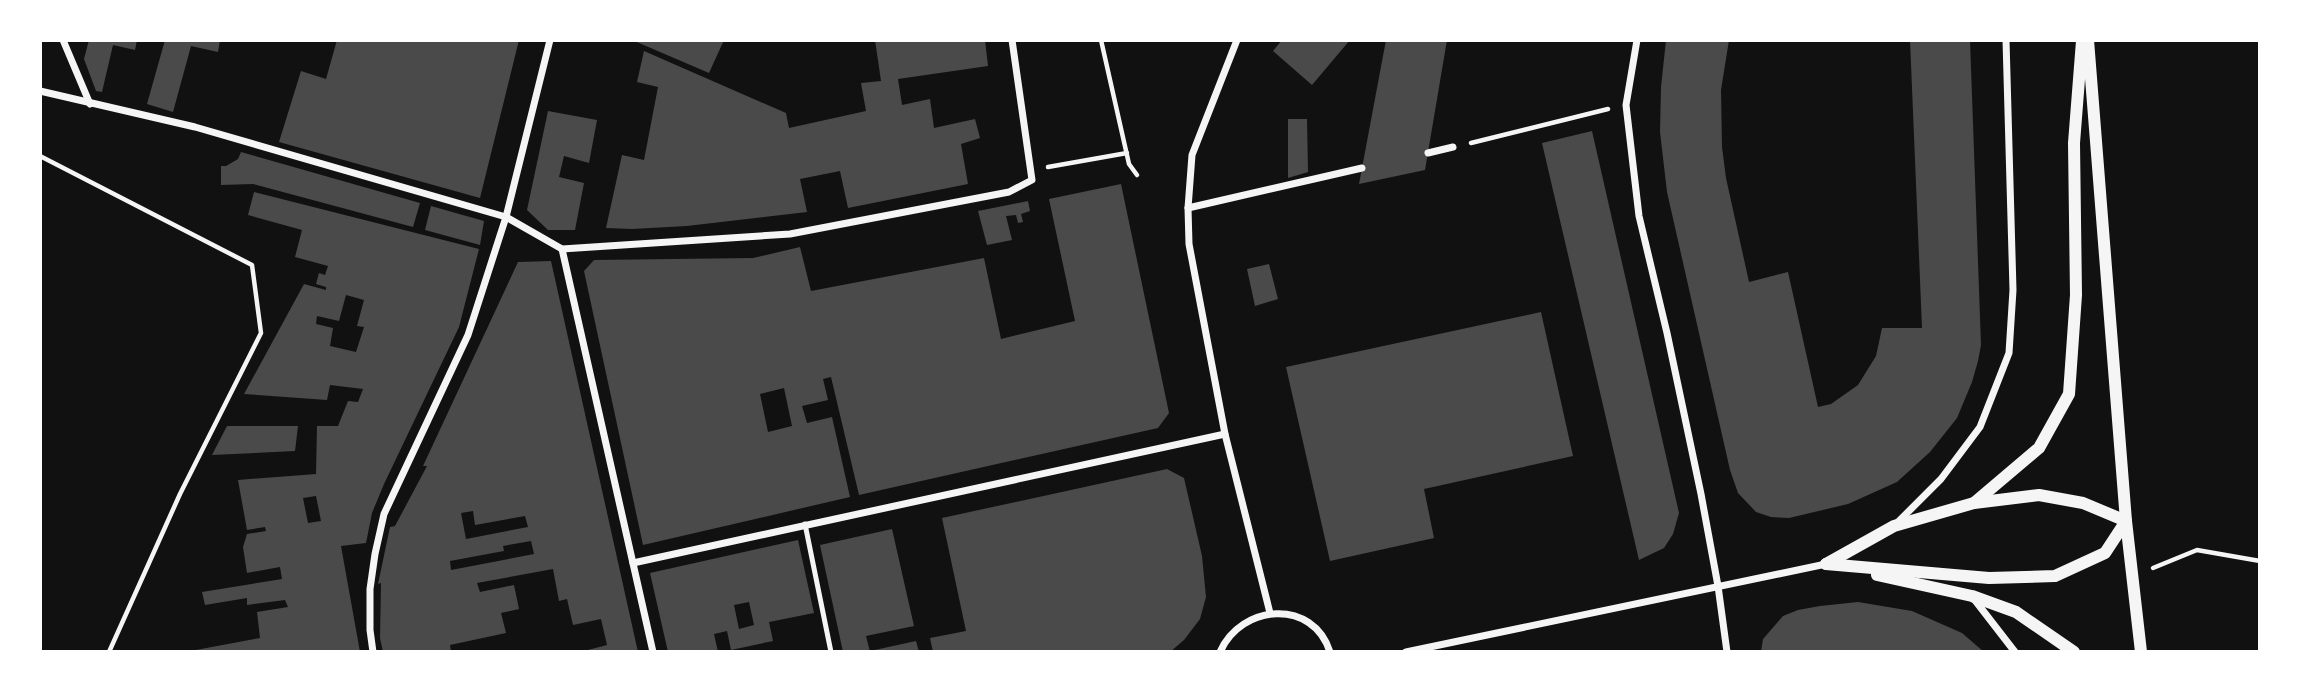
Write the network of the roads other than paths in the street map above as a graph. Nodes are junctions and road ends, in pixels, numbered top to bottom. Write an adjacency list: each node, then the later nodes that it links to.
1 (63, 40): 10 (street)
2 (550, 40): 15 (street)
3 (1012, 40): 16 (street)
4 (1237, 40): 14 (street)
5 (1637, 40): 24 (street)
6 (2007, 40): 21 (street)
7 (2082, 40): 18 (street)
8 (2088, 40): 19 (street)
9 (40, 91): 10 (street)
10 (90, 104): 15 (street)
11 (1453, 147): 12 (street)
12 (1428, 153)
13 (1362, 168): 14 (street)
14 (1188, 208): 17 (street)
15 (506, 218): 16 (street); 27 (street)
16 (562, 249): 22 (street)
17 (1225, 434): 20 (street); 26 (street)
18 (1974, 503): 19 (street); 21 (street)
19 (2126, 521): 23 (street); 36 (street)
20 (805, 524): 22 (street); 29 (lane)
21 (1894, 526): 23 (street)
22 (633, 563): 28 (street)
23 (1826, 564): 24 (street); 25 (street)
24 (1718, 586): 32 (street); 33 (street)
25 (1972, 596): 34 (street); 35 (street)
26 (1269, 613): 30 (street); 31 (street)
27 (373, 652)
28 (653, 652)
29 (831, 652)
30 (1220, 652)
31 (1330, 652)
32 (1406, 652)
33 (1727, 652)
34 (2015, 652)
35 (2074, 652)
36 (2141, 652)

